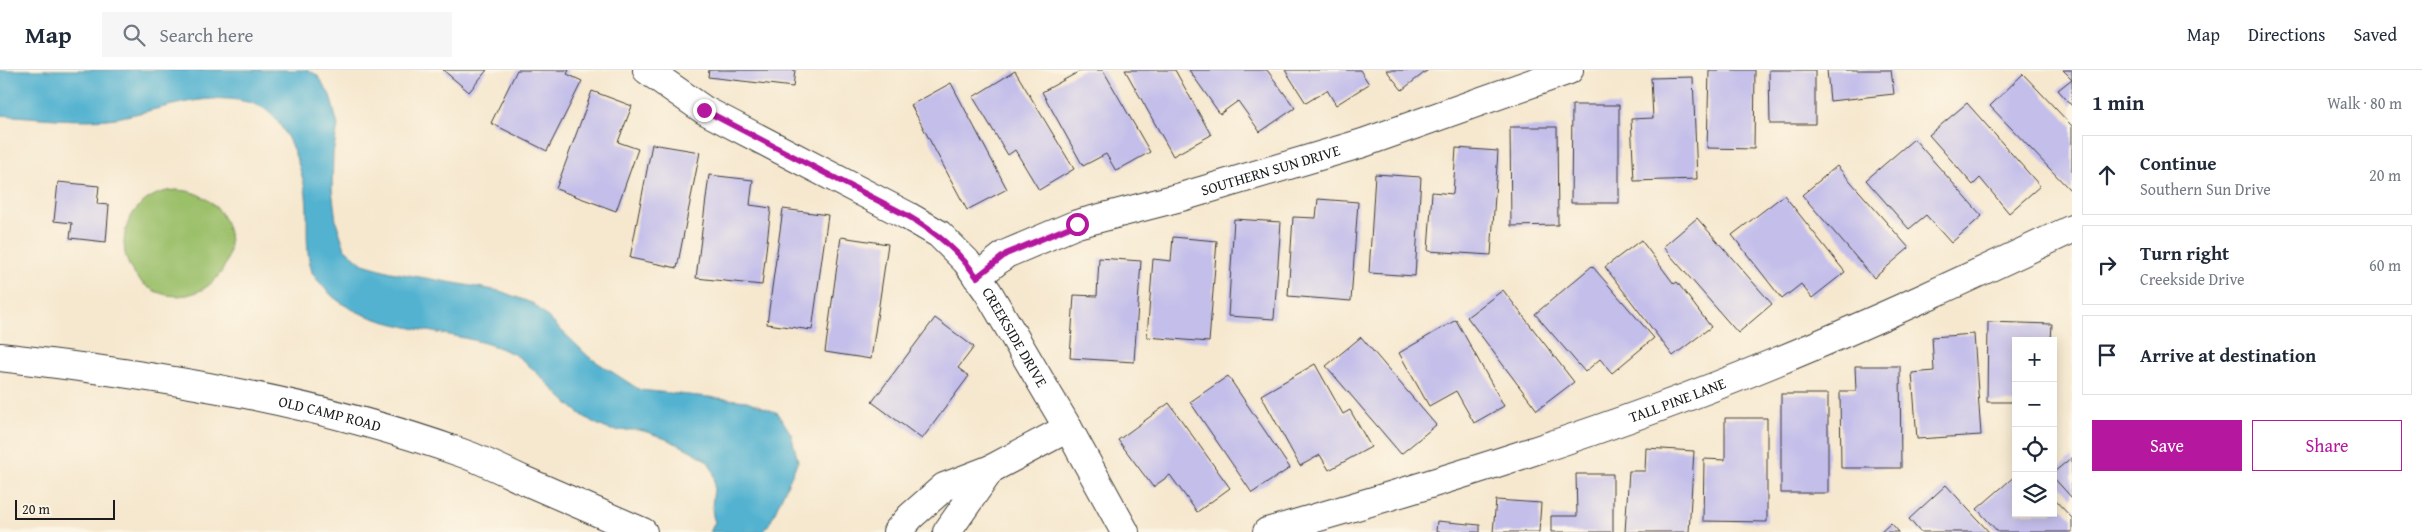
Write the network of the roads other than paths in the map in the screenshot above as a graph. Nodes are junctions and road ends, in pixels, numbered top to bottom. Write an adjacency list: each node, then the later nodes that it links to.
1 (647, 70): 4 (street, CREEKSIDE DRIVE)
2 (1569, 70): 4 (street, SOUTHERN SUN DRIVE)
3 (2069, 236): 12 (street, TALL PINE LANE)
4 (977, 277): 6 (street, CREEKSIDE DRIVE)
5 (0, 357): 8 (street, OLD CAMP ROAD)
6 (1068, 428): 7 (street); 11 (street, CREEKSIDE DRIVE)
7 (991, 469): 9 (street); 10 (street)
8 (642, 532)
9 (897, 532)
10 (947, 532)
11 (1125, 532)
12 (1267, 532)

